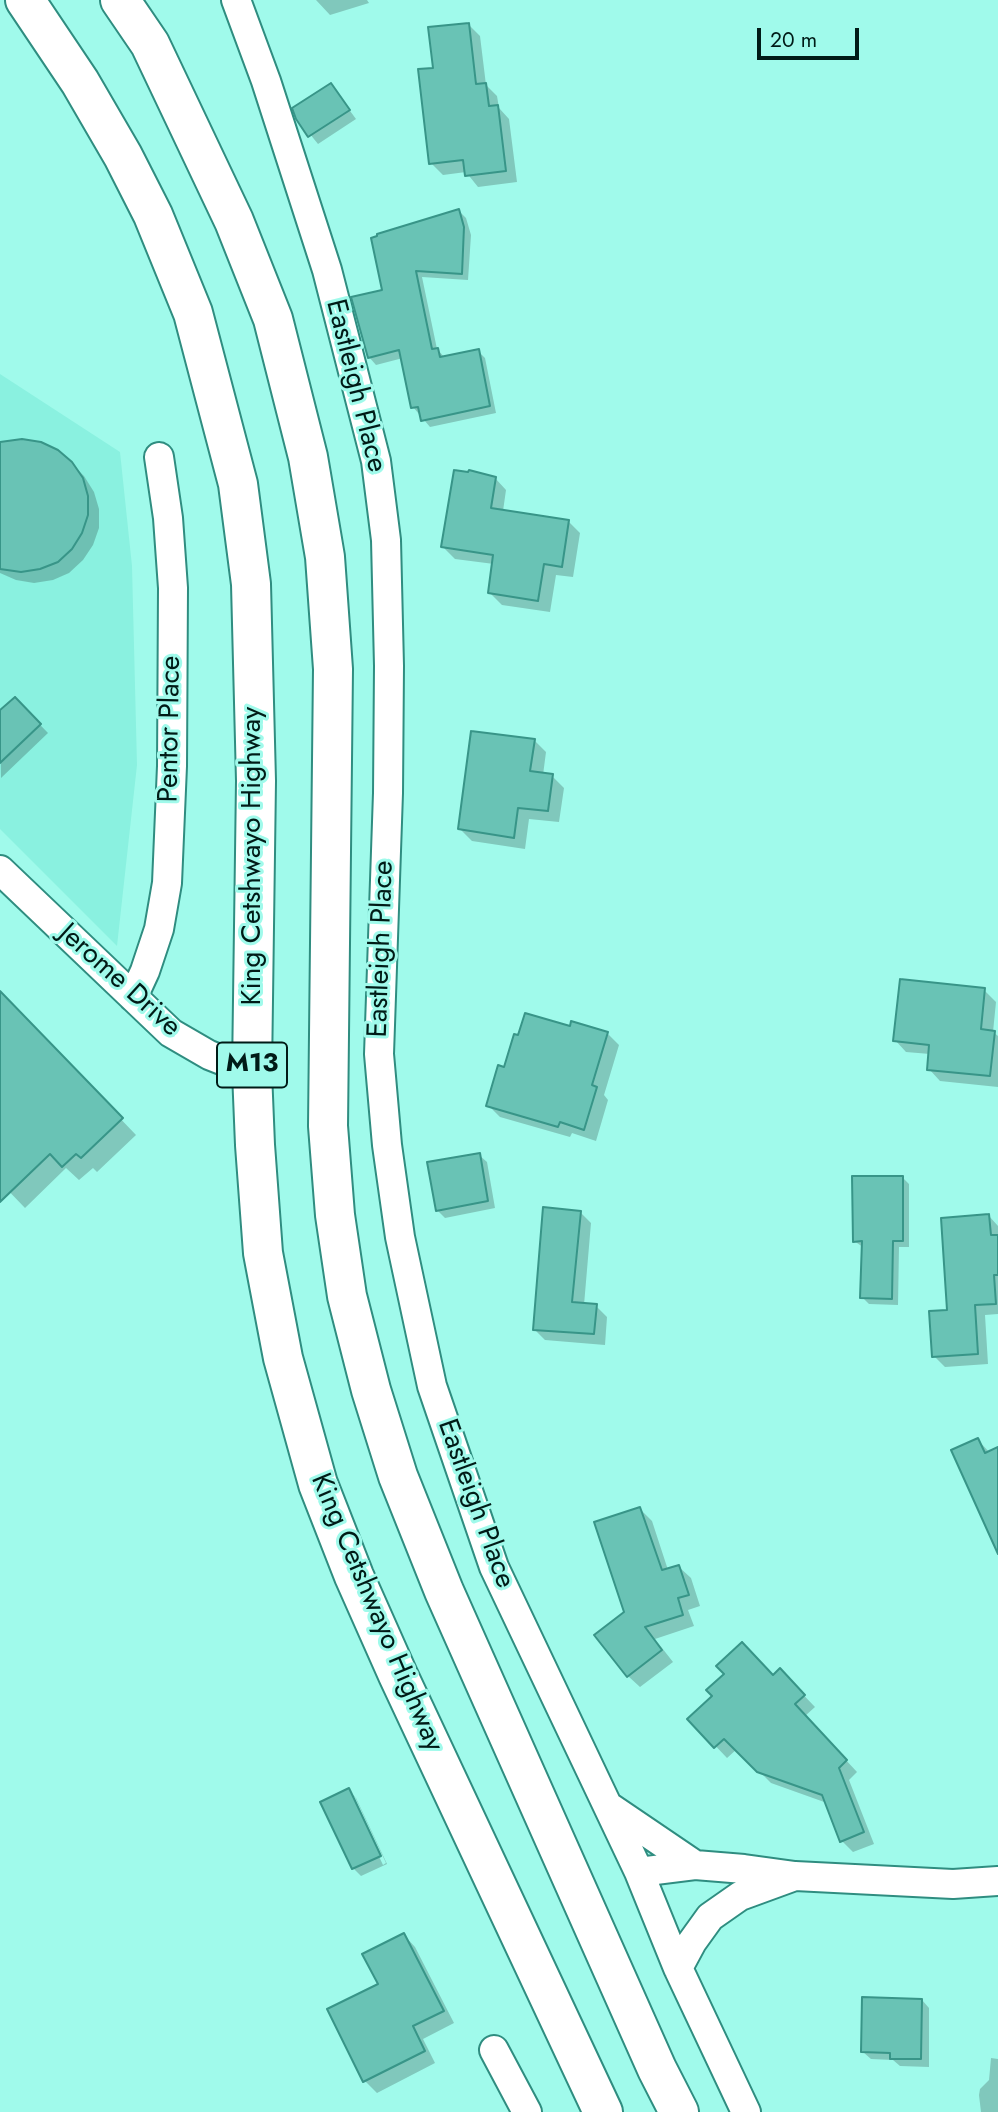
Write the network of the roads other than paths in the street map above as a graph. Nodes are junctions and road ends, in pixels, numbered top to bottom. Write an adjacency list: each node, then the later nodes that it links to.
1 (25, 0): 7 (highway, King Cetshwayo Highway / M13)
2 (120, 0): 17 (highway, M13)
3 (236, 0): 8 (street, Eastleigh Place)
4 (159, 457): 6 (street, Pentor Place)
5 (0, 870): 6 (street, Jerome Drive)
6 (133, 997): 7 (street, Jerome Drive)
7 (252, 1072): 16 (highway, King Cetshwayo Highway / M13)
8 (608, 1806): 9 (street); 10 (street, Eastleigh Place)
9 (695, 1865): 10 (street); 11 (street)
10 (639, 1872): 13 (street, Eastleigh Place)
11 (795, 1876): 12 (street); 13 (street)
12 (998, 1881)
13 (678, 1968): 18 (street, Eastleigh Place)
14 (494, 2050): 15 (street)
15 (527, 2112)
16 (603, 2112)
17 (679, 2112)
18 (746, 2112)

